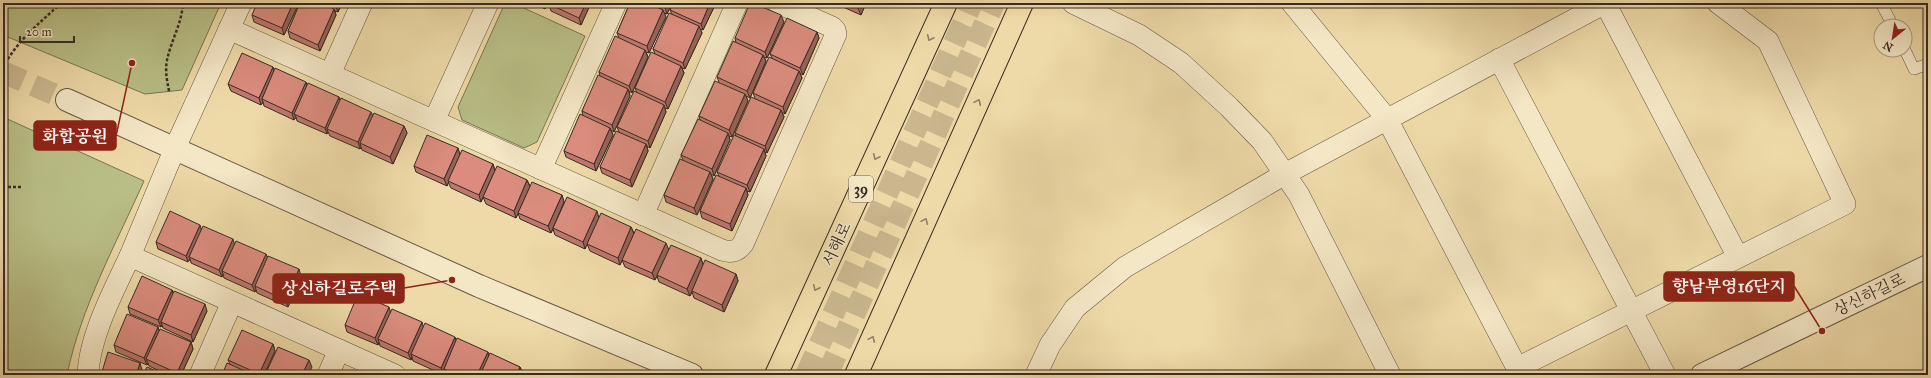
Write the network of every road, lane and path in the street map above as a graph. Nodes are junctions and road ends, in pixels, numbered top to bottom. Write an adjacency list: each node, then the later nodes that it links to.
1 (61, 3): 21 (path)
2 (183, 3): 23 (path)
3 (241, 3): 17 (street)
4 (362, 3): 22 (street)
5 (488, 3): 26 (street)
6 (616, 3): 28 (street)
7 (737, 3): 32 (street)
8 (778, 3): 32 (street)
9 (946, 3): 44 (main road, 서해로 / 39, one-way to 44)
10 (1022, 3): 45 (main road, one-way to 10)
11 (1074, 3): 29 (street)
12 (1292, 3): 25 (street)
13 (1605, 3): 19 (street); 34 (street)
14 (1718, 3): 34 (street)
15 (1881, 3): 16 (lane)
16 (1889, 18)
17 (229, 29): 22 (street); 27 (street)
18 (1909, 58): 20 (lane)
19 (1499, 59): 25 (street); 37 (street)
20 (1928, 64)
21 (3, 68)
22 (330, 74): 26 (street)
23 (169, 91)
24 (67, 100): 27 (street)
25 (1387, 119): 29 (street); 37 (street)
26 (434, 121): 28 (street)
27 (175, 148): 33 (street); 43 (street)
28 (541, 169): 32 (street)
29 (1285, 174): 46 (street); 47 (street)
30 (3, 187): 31 (path)
31 (23, 187)
32 (643, 215)
33 (130, 256): 36 (street); 39 (street)
34 (1738, 257): 37 (street)
35 (1928, 266): 49 (street, 상신하길로)
36 (232, 302): 38 (street); 40 (street)
37 (1632, 311): 48 (street)
38 (339, 350): 41 (street); 42 (street)
39 (88, 375)
40 (200, 375)
41 (328, 375)
42 (395, 375)
43 (692, 375)
44 (776, 375)
45 (856, 375)
46 (1036, 375)
47 (1390, 375)
48 (1665, 375)
49 (1702, 375)

